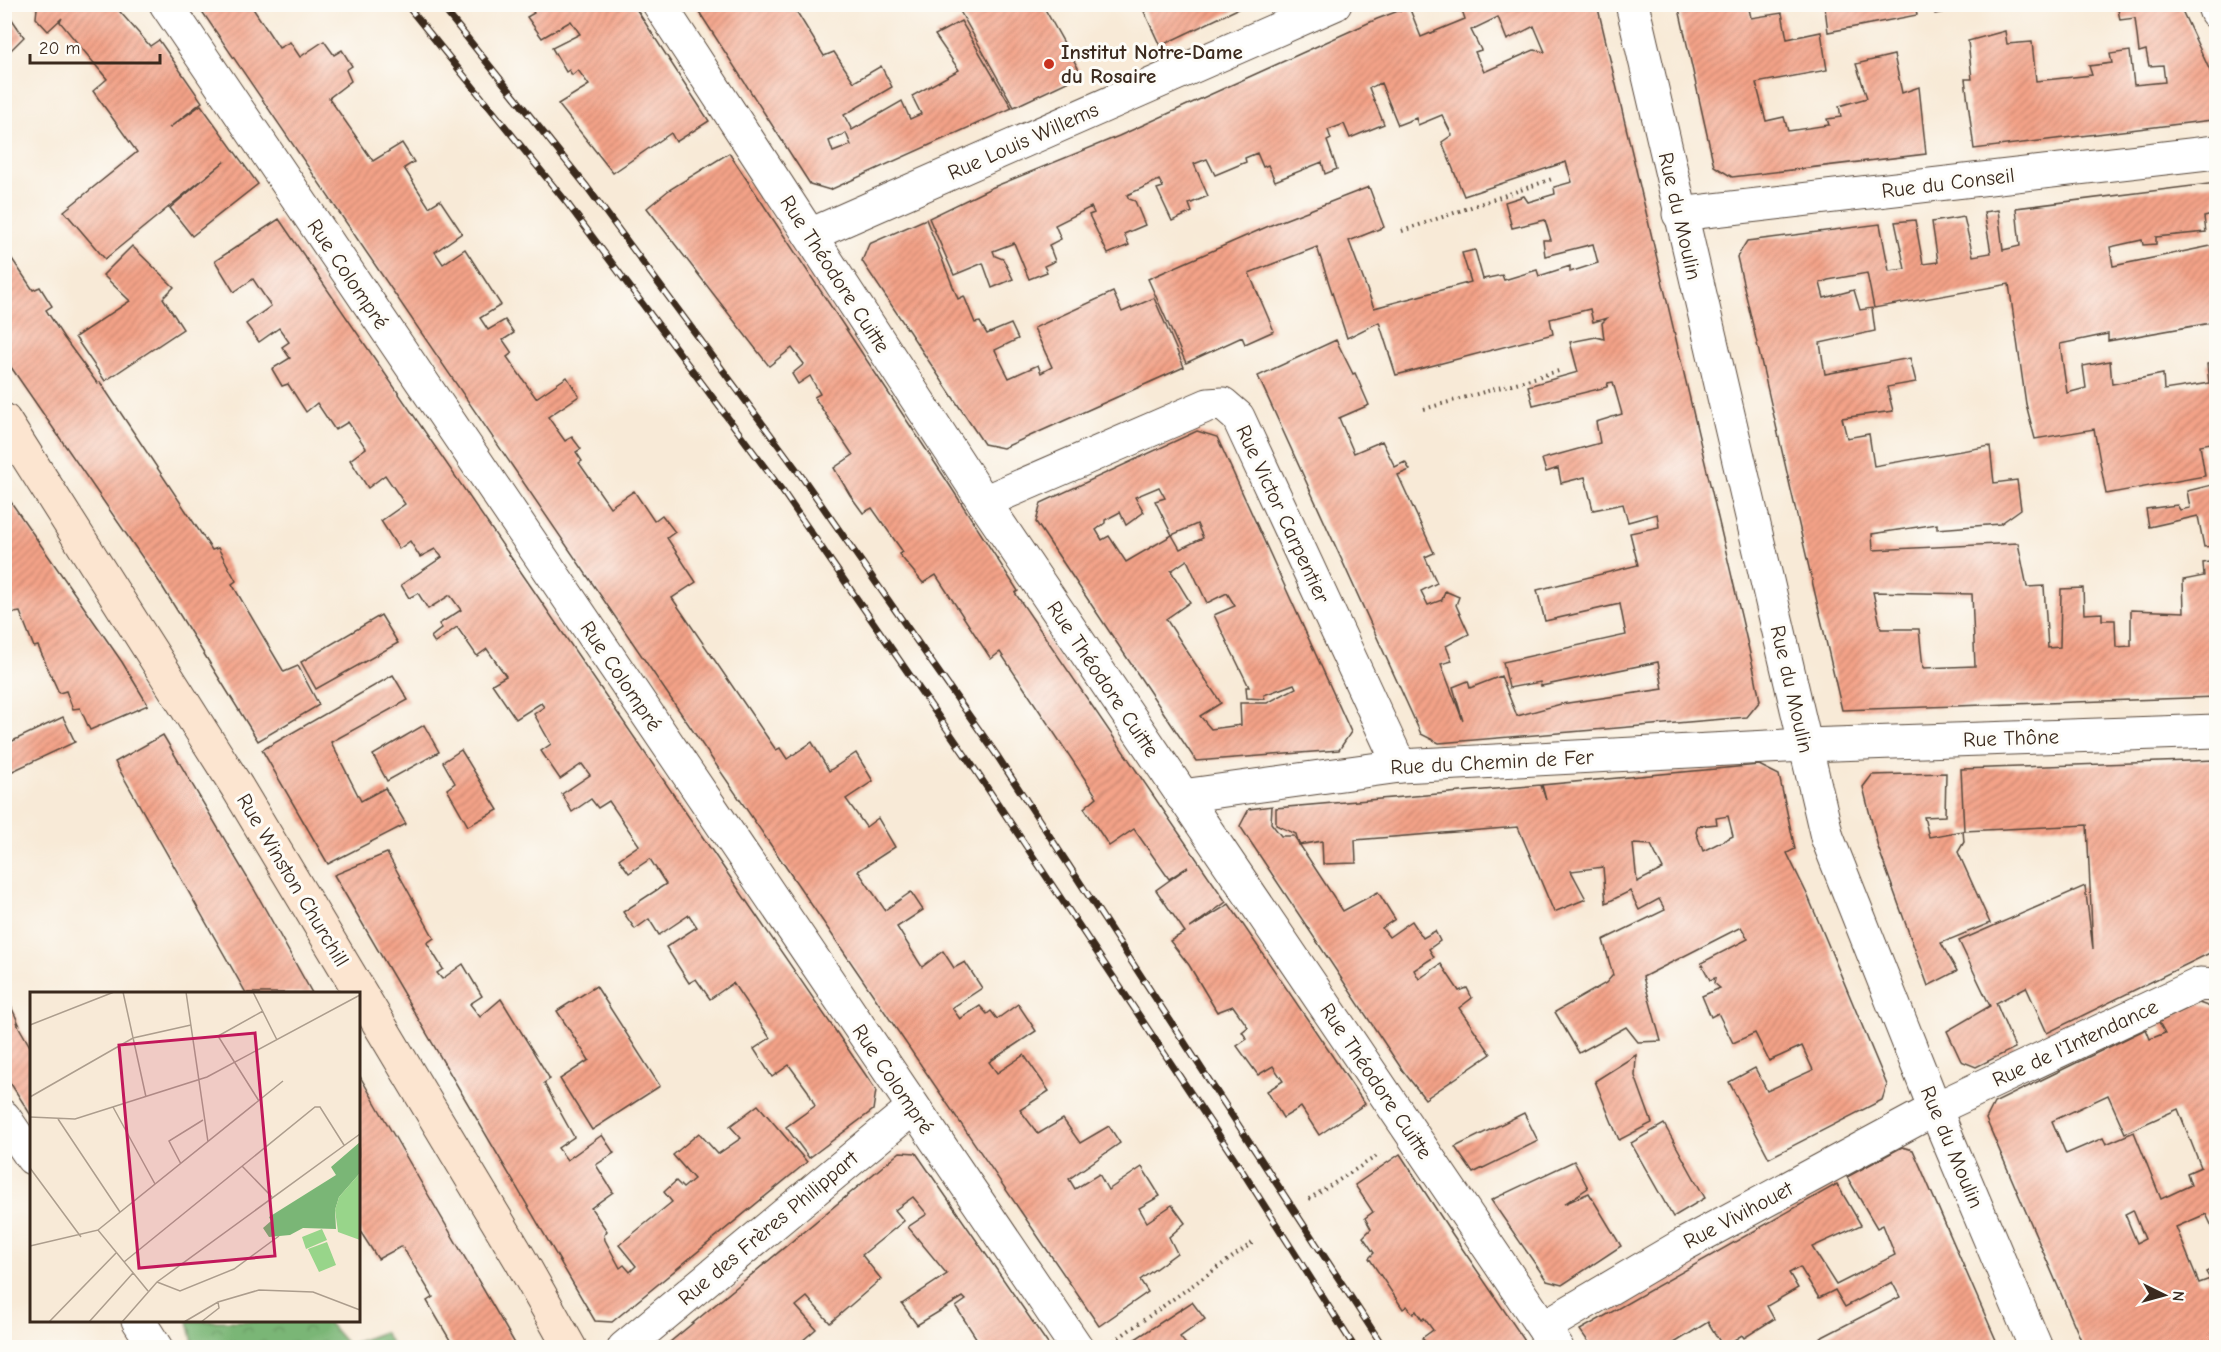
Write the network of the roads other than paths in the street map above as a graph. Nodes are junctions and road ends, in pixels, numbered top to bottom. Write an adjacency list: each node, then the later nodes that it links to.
1 (166, 4): 19 (street, Rue Colompré)
2 (659, 4): 9 (street, Rue Théodore Cuitte)
3 (1335, 4): 9 (street, Rue Louis Willems)
4 (1632, 4): 8 (street, Rue du Moulin)
5 (2213, 4): 6 (street)
6 (2217, 12)
7 (2217, 152): 8 (street, Rue du Conseil)
8 (1679, 214): 13 (street, Rue du Moulin)
9 (810, 235): 11 (street, Rue Théodore Cuitte)
10 (4, 420): 18 (main road, Rue Winston Churchill)
11 (984, 502): 14 (street, Rue Victor Carpentier); 15 (street, Rue Théodore Cuitte)
12 (2217, 731): 13 (street, Rue Thône)
13 (1805, 745): 14 (street, Rue du Chemin de Fer); 20 (street, Rue du Moulin)
14 (1400, 766): 15 (street, Rue du Chemin de Fer)
15 (1182, 796): 24 (street, Rue Théodore Cuitte)
16 (2217, 985): 20 (street, Rue de l'Intendance)
17 (360, 992): 26 (main road, Rue Winston Churchill)
18 (360, 992)
19 (913, 1108): 27 (street, Rue des Frères Philippart); 28 (street, Rue Colompré)
20 (1935, 1108): 24 (street, Rue Vivihouet); 29 (street, Rue du Moulin)
21 (4, 1117): 22 (street)
22 (30, 1155)
23 (139, 1322): 25 (street)
24 (1551, 1337)
25 (156, 1347)
26 (570, 1347)
27 (624, 1347)
28 (1077, 1347)
29 (2036, 1347)

